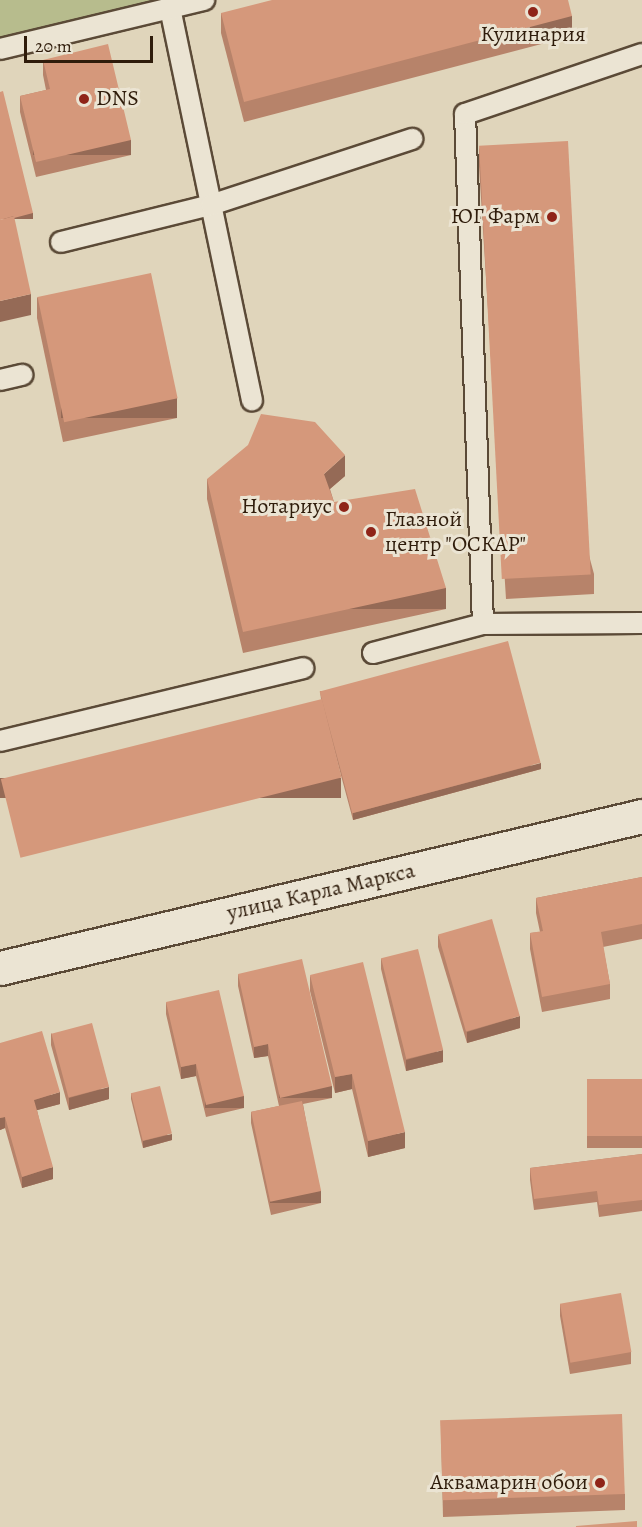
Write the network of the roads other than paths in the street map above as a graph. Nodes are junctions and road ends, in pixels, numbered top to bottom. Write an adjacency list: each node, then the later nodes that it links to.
1 (204, 0): 2 (lane)
2 (170, 8): 3 (lane); 6 (lane)
3 (0, 49)
4 (642, 54): 12 (lane)
5 (412, 139): 6 (lane)
6 (211, 205): 7 (lane); 10 (lane)
7 (61, 242)
8 (22, 375): 9 (lane)
9 (0, 380)
10 (252, 401)
11 (642, 623): 12 (lane)
12 (483, 624): 13 (lane)
13 (373, 653)
14 (303, 668): 15 (lane)
15 (0, 741)
16 (642, 816): 17 (street, улица Карла Маркса)
17 (0, 968)

